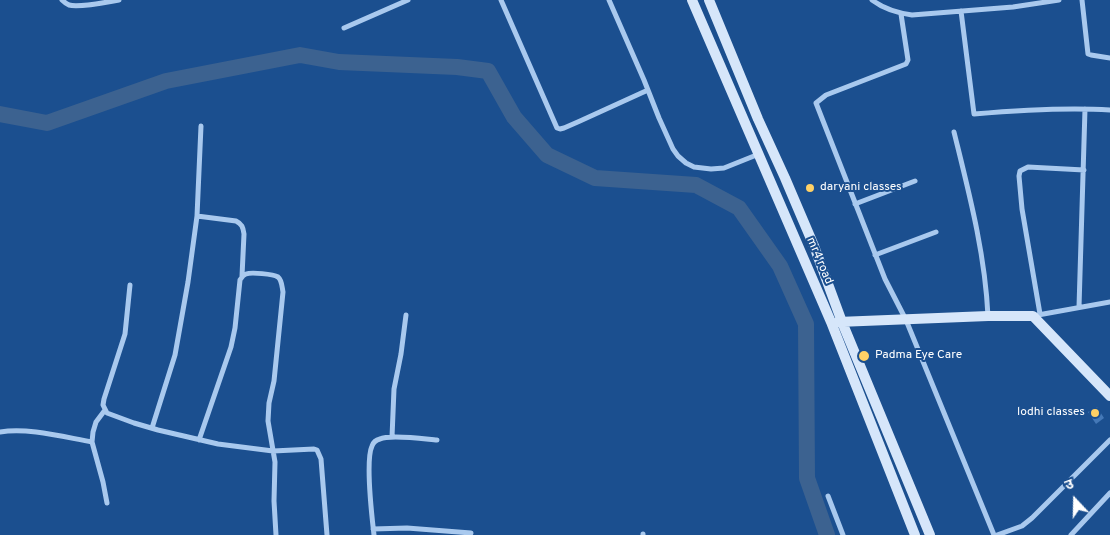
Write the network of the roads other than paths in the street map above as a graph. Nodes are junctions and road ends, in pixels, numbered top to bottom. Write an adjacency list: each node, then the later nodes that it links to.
1 (62, 0): 2 (street)
2 (118, 0)
3 (389, 0): 12 (street)
4 (408, 0): 12 (street)
5 (501, 0): 17 (street)
6 (610, 0): 17 (street)
7 (692, 0): 22 (street, mr4 road)
8 (709, 0): 37 (street, mr4 road)
9 (872, 0): 14 (street)
10 (1059, 0): 13 (street)
11 (1082, 0): 16 (street)
12 (392, 7): 15 (street)
13 (961, 11): 14 (street); 18 (street)
14 (901, 14): 25 (street)
15 (344, 28)
16 (1110, 58)
17 (648, 90): 22 (street)
18 (1085, 109): 19 (street); 23 (street)
19 (1110, 110)
20 (201, 126): 26 (street)
21 (954, 132): 35 (street)
22 (759, 154): 37 (street, mr4 road)
23 (1084, 170): 32 (street); 34 (street)
24 (915, 181): 25 (street)
25 (855, 204): 28 (street)
26 (197, 216): 29 (street); 40 (street)
27 (936, 232): 28 (street)
28 (876, 255): 36 (street)
29 (242, 276): 43 (street); 47 (street)
30 (130, 285): 39 (street)
31 (1110, 302): 32 (street)
32 (1079, 307): 34 (street)
33 (406, 315): 42 (street)
34 (1037, 315): 35 (street); 38 (street)
35 (988, 316): 36 (street)
36 (906, 320): 37 (street); 59 (street)
37 (837, 322): 57 (street, mr4 road); 58 (street, mr4 road)
38 (1110, 396)
39 (105, 410): 40 (street); 46 (street)
40 (152, 428): 43 (street)
41 (0, 432): 46 (street)
42 (392, 437): 44 (street); 51 (street)
43 (199, 440): 47 (street)
44 (438, 440)
45 (1110, 440): 59 (street)
46 (92, 442): 50 (street)
47 (273, 451): 53 (street); 54 (street)
48 (1110, 493): 60 (street)
49 (828, 496): 56 (street)
50 (107, 503)
51 (373, 528): 52 (street); 55 (street)
52 (471, 533)
53 (276, 535)
54 (327, 535)
55 (374, 535)
56 (843, 535)
57 (915, 535)
58 (930, 535)
59 (996, 535)
60 (1073, 535)

